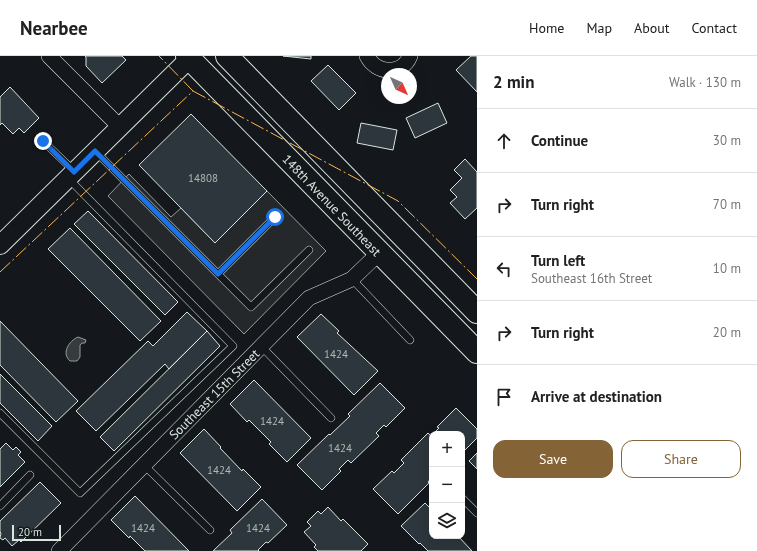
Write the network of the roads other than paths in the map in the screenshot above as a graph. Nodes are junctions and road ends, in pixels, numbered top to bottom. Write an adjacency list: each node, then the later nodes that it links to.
1 (49, 56): 6 (street)
2 (227, 56): 16 (main road)
3 (367, 56): 4 (street)
4 (410, 56)
5 (190, 57): 6 (street); 13 (main road, 148th Avenue Southeast)
6 (120, 127): 8 (street)
7 (43, 141): 9 (lane)
8 (95, 151): 9 (street); 14 (lane)
9 (71, 175): 11 (street); 20 (lane)
10 (275, 217): 14 (lane)
11 (0, 245)
12 (309, 250): 14 (lane)
13 (379, 253): 15 (street, Southeast 15th Street); 19 (main road, 148th Avenue Southeast)
14 (218, 274)
15 (352, 279): 17 (lane); 18 (street, Southeast 15th Street)
16 (477, 312)
17 (410, 340)
18 (261, 346): 21 (lane); 22 (street, Southeast 15th Street)
19 (477, 352)
20 (0, 413)
21 (331, 418)
22 (144, 465): 27 (lane); 28 (street, Southeast 15th Street)
23 (30, 475): 25 (lane)
24 (465, 501): 26 (lane)
25 (0, 506)
26 (477, 513)
27 (210, 530)
28 (59, 551)

